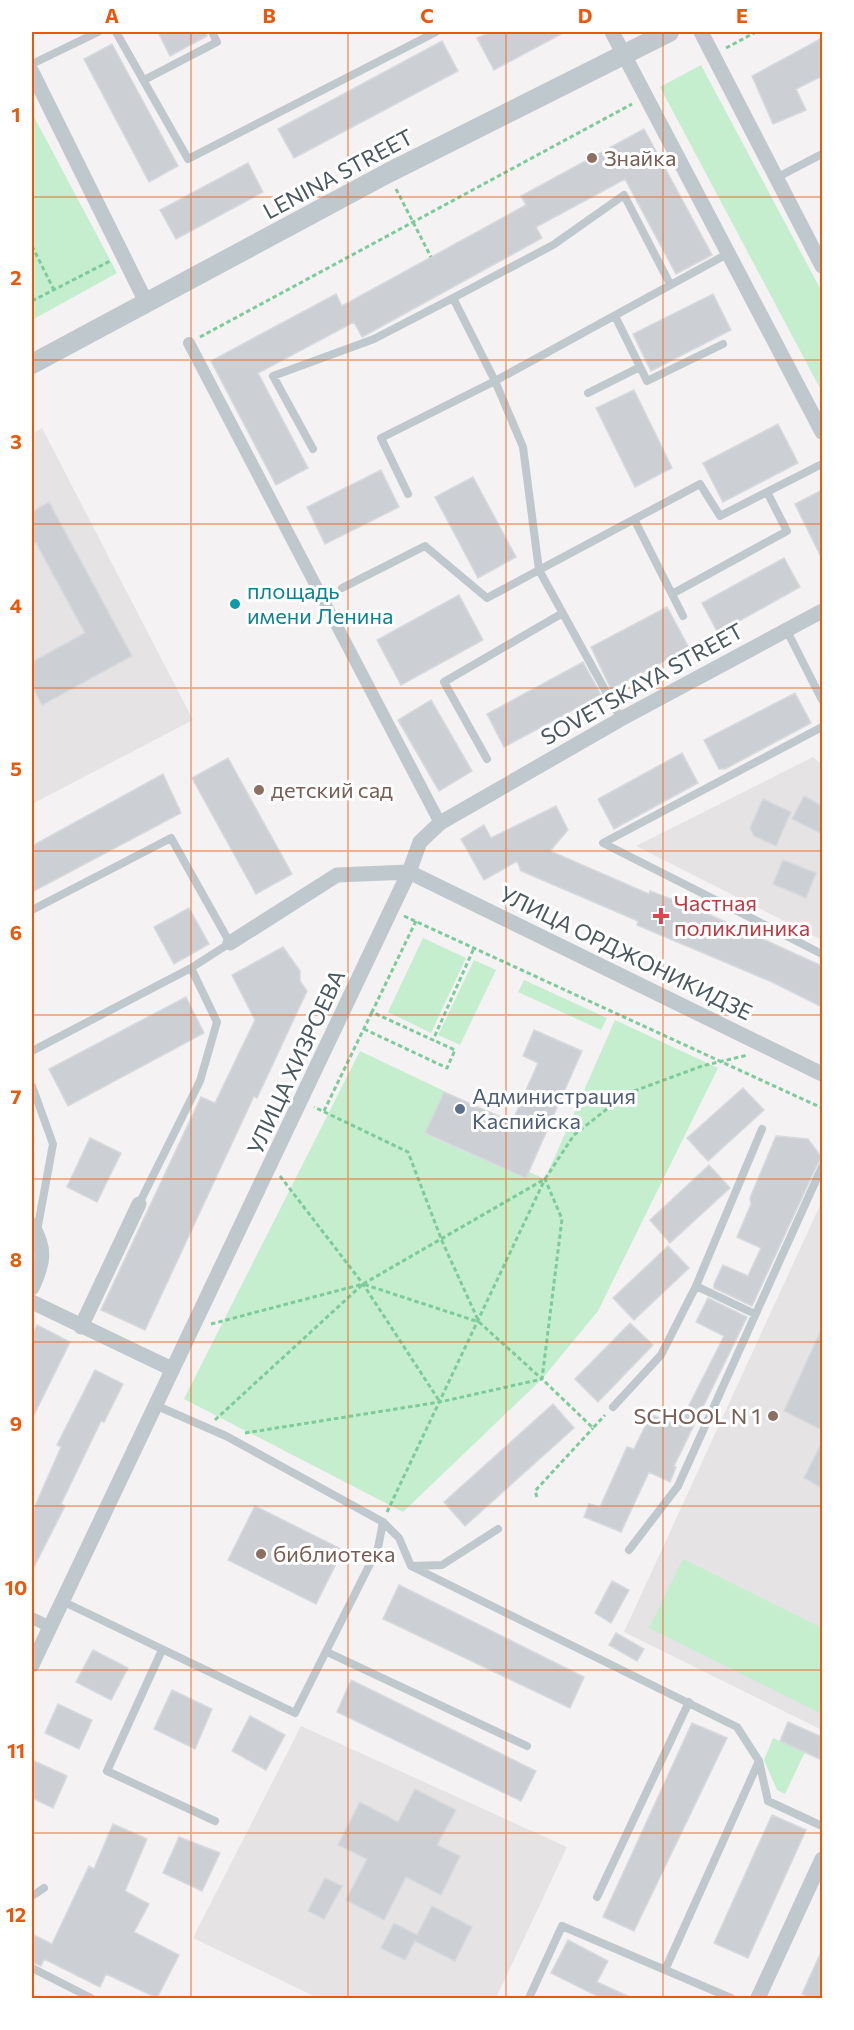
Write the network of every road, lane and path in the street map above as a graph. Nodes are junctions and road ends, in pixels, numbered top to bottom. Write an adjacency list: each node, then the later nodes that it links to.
1 (98, 32): 11 (lane)
2 (116, 32): 13 (lane)
3 (212, 32): 13 (lane)
4 (436, 32): 13 (lane)
5 (612, 32): 10 (street)
6 (669, 32): 10 (street, LENINA STREET)
7 (701, 32): 9 (street)
8 (756, 32): 9 (path)
9 (713, 54): 17 (street)
10 (624, 55): 14 (street); 16 (street, LENINA STREET)
11 (32, 64)
12 (32, 72): 21 (street)
13 (144, 80)
14 (648, 96): 18 (path); 20 (street)
15 (822, 154): 17 (lane)
16 (388, 173): 18 (path); 28 (street, LENINA STREET)
17 (776, 178): 23 (street)
18 (412, 222): 22 (path); 30 (path)
19 (32, 246): 25 (path)
20 (729, 253): 24 (lane); 36 (street)
21 (122, 254): 25 (path); 28 (street)
22 (431, 257)
23 (822, 266)
24 (670, 284): 26 (lane); 29 (lane)
25 (54, 290): 27 (path)
26 (453, 298): 34 (lane); 37 (lane)
27 (32, 301)
28 (146, 302): 32 (street, LENINA STREET)
29 (615, 316): 33 (lane); 34 (lane)
30 (189, 343): 54 (street)
31 (723, 344): 33 (lane)
32 (32, 364)
33 (640, 367): 35 (lane)
34 (495, 381): 40 (lane); 42 (lane)
35 (588, 393)
36 (822, 432)
37 (313, 449)
38 (822, 464): 39 (lane)
39 (767, 492): 41 (lane); 44 (lane)
40 (408, 494)
41 (634, 519): 42 (lane); 44 (lane)
42 (539, 570): 43 (lane); 46 (lane)
43 (342, 588)
44 (672, 594): 47 (lane)
45 (822, 611): 48 (street, SOVETSKAYA STREET)
46 (561, 614): 50 (lane); 52 (lane)
47 (683, 616)
48 (786, 631): 49 (lane); 50 (street, SOVETSKAYA STREET)
49 (822, 700)
50 (621, 718): 53 (street, SOVETSKAYA STREET)
51 (822, 727): 61 (lane)
52 (487, 759)
53 (485, 798): 54 (street, УЛИЦА ХИЗРОЕВА)
54 (440, 823): 55 (street, УЛИЦА ХИЗРОЕВА)
55 (409, 872): 57 (street, УЛИЦА ХИЗРОЕВА); 59 (street); 66 (street, УЛИЦА ОРДЖОНИКИДЗЕ)
56 (32, 910): 59 (lane)
57 (392, 911): 58 (path); 71 (street, УЛИЦА ХИЗРОЕВА)
58 (416, 921): 60 (path); 63 (path)
59 (230, 944): 62 (lane)
60 (474, 948): 65 (path); 68 (path)
61 (822, 954)
62 (191, 968): 67 (lane); 78 (lane)
63 (372, 1012): 64 (path); 65 (path)
64 (364, 1029): 65 (path); 73 (path)
65 (433, 1040)
66 (773, 1050): 68 (path); 69 (street, УЛИЦА ОРДЖОНИКИДЗЕ)
67 (32, 1051)
68 (721, 1060): 72 (path); 77 (path)
69 (822, 1074)
70 (32, 1086): 79 (lane)
71 (302, 1101): 73 (path); 75 (street, УЛИЦА ХИЗРОЕВА)
72 (822, 1108)
73 (324, 1111): 80 (path)
74 (762, 1129): 82 (lane)
75 (272, 1165): 81 (path); 88 (street, УЛИЦА ХИЗРОЕВА)
76 (822, 1167): 85 (lane)
77 (545, 1179): 80 (path); 86 (path); 90 (path)
78 (139, 1204): 87 (street)
79 (34, 1229): 83 (street)
80 (442, 1241): 81 (path); 86 (path)
81 (363, 1284): 86 (path); 88 (path); 91 (path); 94 (path)
82 (696, 1286): 85 (lane); 93 (lane)
83 (32, 1288)
84 (32, 1302): 87 (street)
85 (756, 1314): 100 (lane)
86 (480, 1322): 90 (path); 91 (path)
87 (81, 1328): 89 (street)
88 (192, 1329): 89 (street, УЛИЦА ХИЗРОЕВА)
89 (172, 1370): 92 (street, УЛИЦА ХИЗРОЕВА)
90 (542, 1378): 91 (path); 95 (path)
91 (440, 1402): 96 (path); 98 (path)
92 (155, 1405): 94 (lane); 102 (street, УЛИЦА ХИЗРОЕВА)
93 (613, 1407): 95 (path)
94 (207, 1427): 96 (lane)
95 (593, 1428): 97 (path)
96 (226, 1436): 98 (lane)
97 (537, 1497)
98 (382, 1522): 101 (lane); 106 (lane)
99 (498, 1529): 101 (lane)
100 (629, 1550)
101 (411, 1566): 108 (lane)
102 (62, 1601): 104 (street, УЛИЦА ХИЗРОЕВА); 105 (lane)
103 (32, 1618): 104 (street)
104 (50, 1627): 107 (street, УЛИЦА ХИЗРОЕВА)
105 (162, 1650): 106 (lane); 111 (lane)
106 (327, 1652): 109 (lane)
107 (32, 1665)
108 (689, 1702): 110 (lane); 116 (lane)
109 (527, 1746)
110 (759, 1761): 112 (lane); 118 (lane)
111 (215, 1821)
112 (822, 1826)
113 (822, 1859): 122 (street)
114 (44, 1888): 115 (lane)
115 (32, 1896)
116 (597, 1898)
117 (32, 1968): 119 (lane)
118 (665, 1970): 120 (lane); 121 (lane)
119 (92, 1998)
120 (529, 1998)
121 (731, 1998)
122 (758, 1998)

